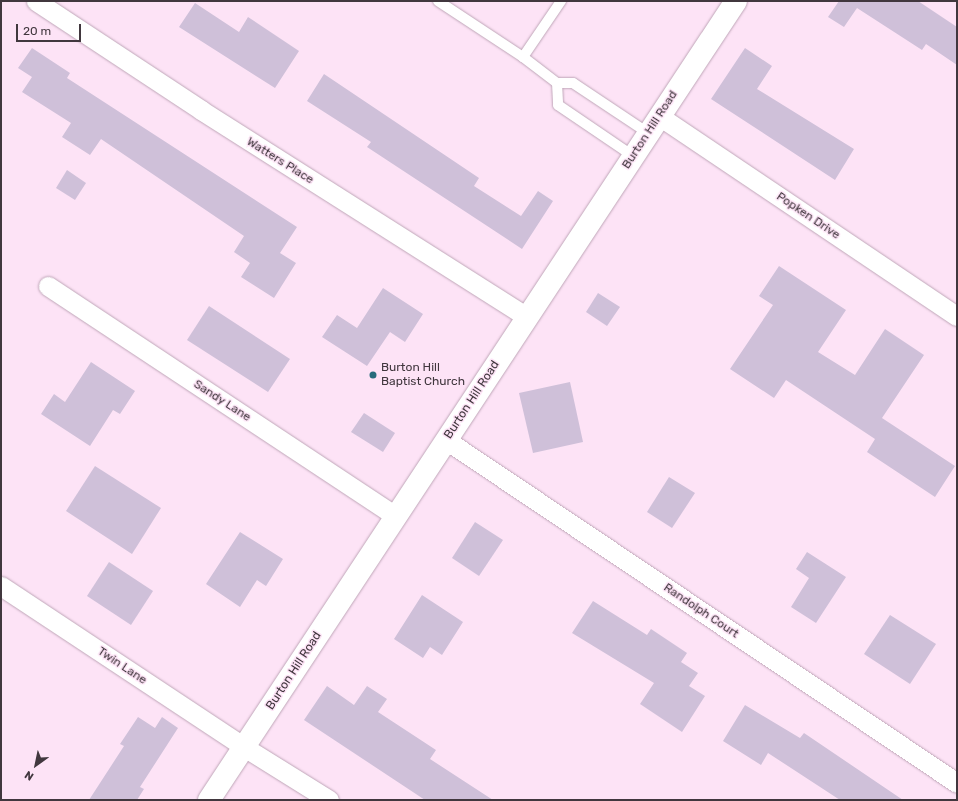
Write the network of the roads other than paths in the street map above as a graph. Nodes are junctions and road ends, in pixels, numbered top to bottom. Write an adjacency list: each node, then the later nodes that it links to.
1 (36, 1): 11 (street, Watters Place)
2 (438, 1): 5 (lane)
3 (561, 1): 5 (lane)
4 (736, 1): 7 (street, Burton Hill Road)
5 (523, 57): 6 (lane)
6 (557, 83): 7 (lane); 8 (lane)
7 (653, 125): 8 (street, Burton Hill Road); 10 (street, Popken Drive)
8 (633, 156): 11 (street, Burton Hill Road)
9 (48, 286): 13 (street, Sandy Lane)
10 (957, 316)
11 (527, 317): 12 (street, Burton Hill Road)
12 (446, 440): 13 (street, Burton Hill Road); 16 (street, Randolph Court)
13 (396, 516): 15 (street, Burton Hill Road)
14 (1, 586): 15 (street, Twin Lane)
15 (244, 747): 17 (street, Burton Hill Road); 18 (street, Twin Lane)
16 (957, 783)
17 (209, 800)
18 (329, 800)

